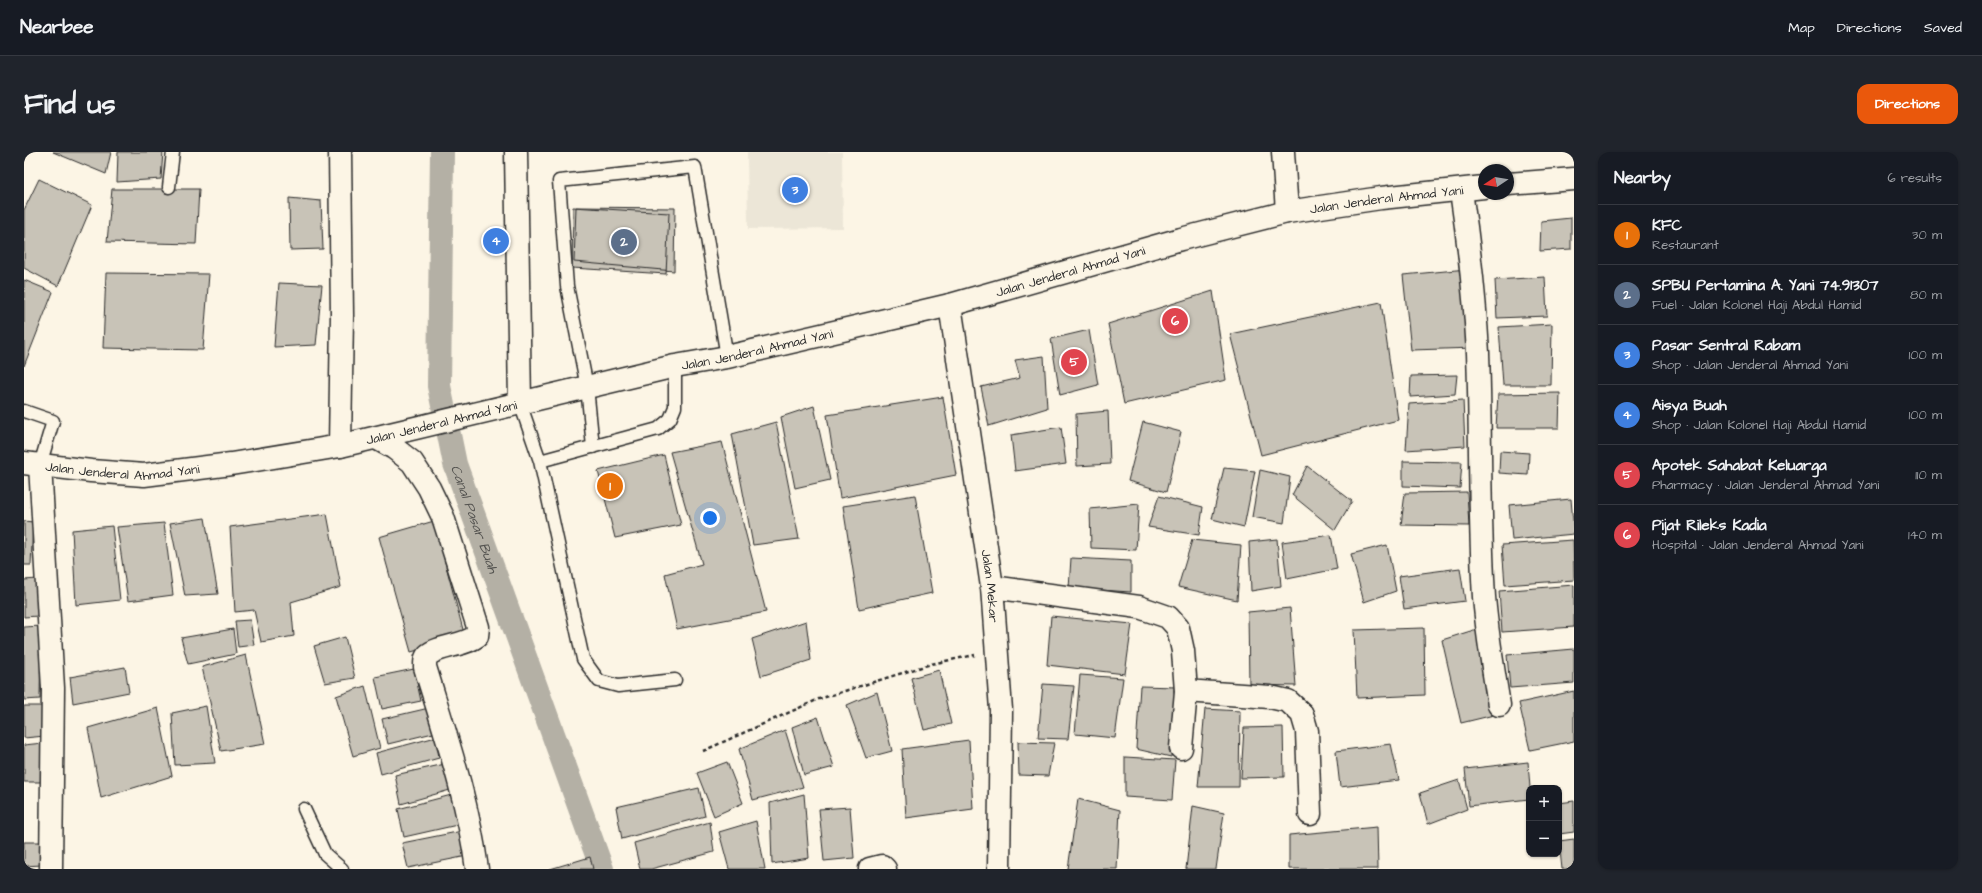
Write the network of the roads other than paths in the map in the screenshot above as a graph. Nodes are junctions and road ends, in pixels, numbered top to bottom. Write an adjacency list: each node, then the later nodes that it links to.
1 (173, 152): 7 (lane)
2 (340, 152): 18 (main road)
3 (516, 152): 15 (main road)
4 (1283, 152): 10 (main road)
5 (1574, 179): 6 (main road)
6 (1514, 184)
7 (169, 187)
8 (1478, 188): 9 (main road, Jalan Jenderal Ahmad Yani)
9 (1461, 191): 10 (main road, Jalan Jenderal Ahmad Yani); 25 (main road)
10 (1287, 212): 11 (main road, Jalan Jenderal Ahmad Yani)
11 (950, 305): 12 (main road, Jalan Jenderal Ahmad Yani); 22 (main road, Jalan Mekar)
12 (727, 357): 13 (main road, Jalan Jenderal Ahmad Yani); 14 (lane)
13 (676, 366): 14 (main road, Jalan Jenderal Ahmad Yani); 19 (lane)
14 (587, 387): 15 (main road, Jalan Jenderal Ahmad Yani); 19 (lane)
15 (520, 403): 17 (main road, Jalan Jenderal Ahmad Yani); 20 (lane)
16 (24, 410): 21 (lane)
17 (376, 438): 18 (main road, Jalan Jenderal Ahmad Yani); 32 (main road)
18 (340, 446): 21 (main road, Jalan Jenderal Ahmad Yani)
19 (593, 447): 20 (lane)
20 (540, 461): 23 (lane)
21 (32, 464): 30 (main road)
22 (992, 587): 24 (main road); 29 (main road, Jalan Mekar)
23 (675, 680)
24 (1186, 692): 26 (main road); 28 (main road)
25 (1499, 705)
26 (1181, 748)
27 (304, 809): 31 (lane)
28 (1310, 814)
29 (994, 868)
30 (51, 869)
31 (342, 869)
32 (477, 869)
33 (870, 869): 34 (main road)
34 (885, 869)

